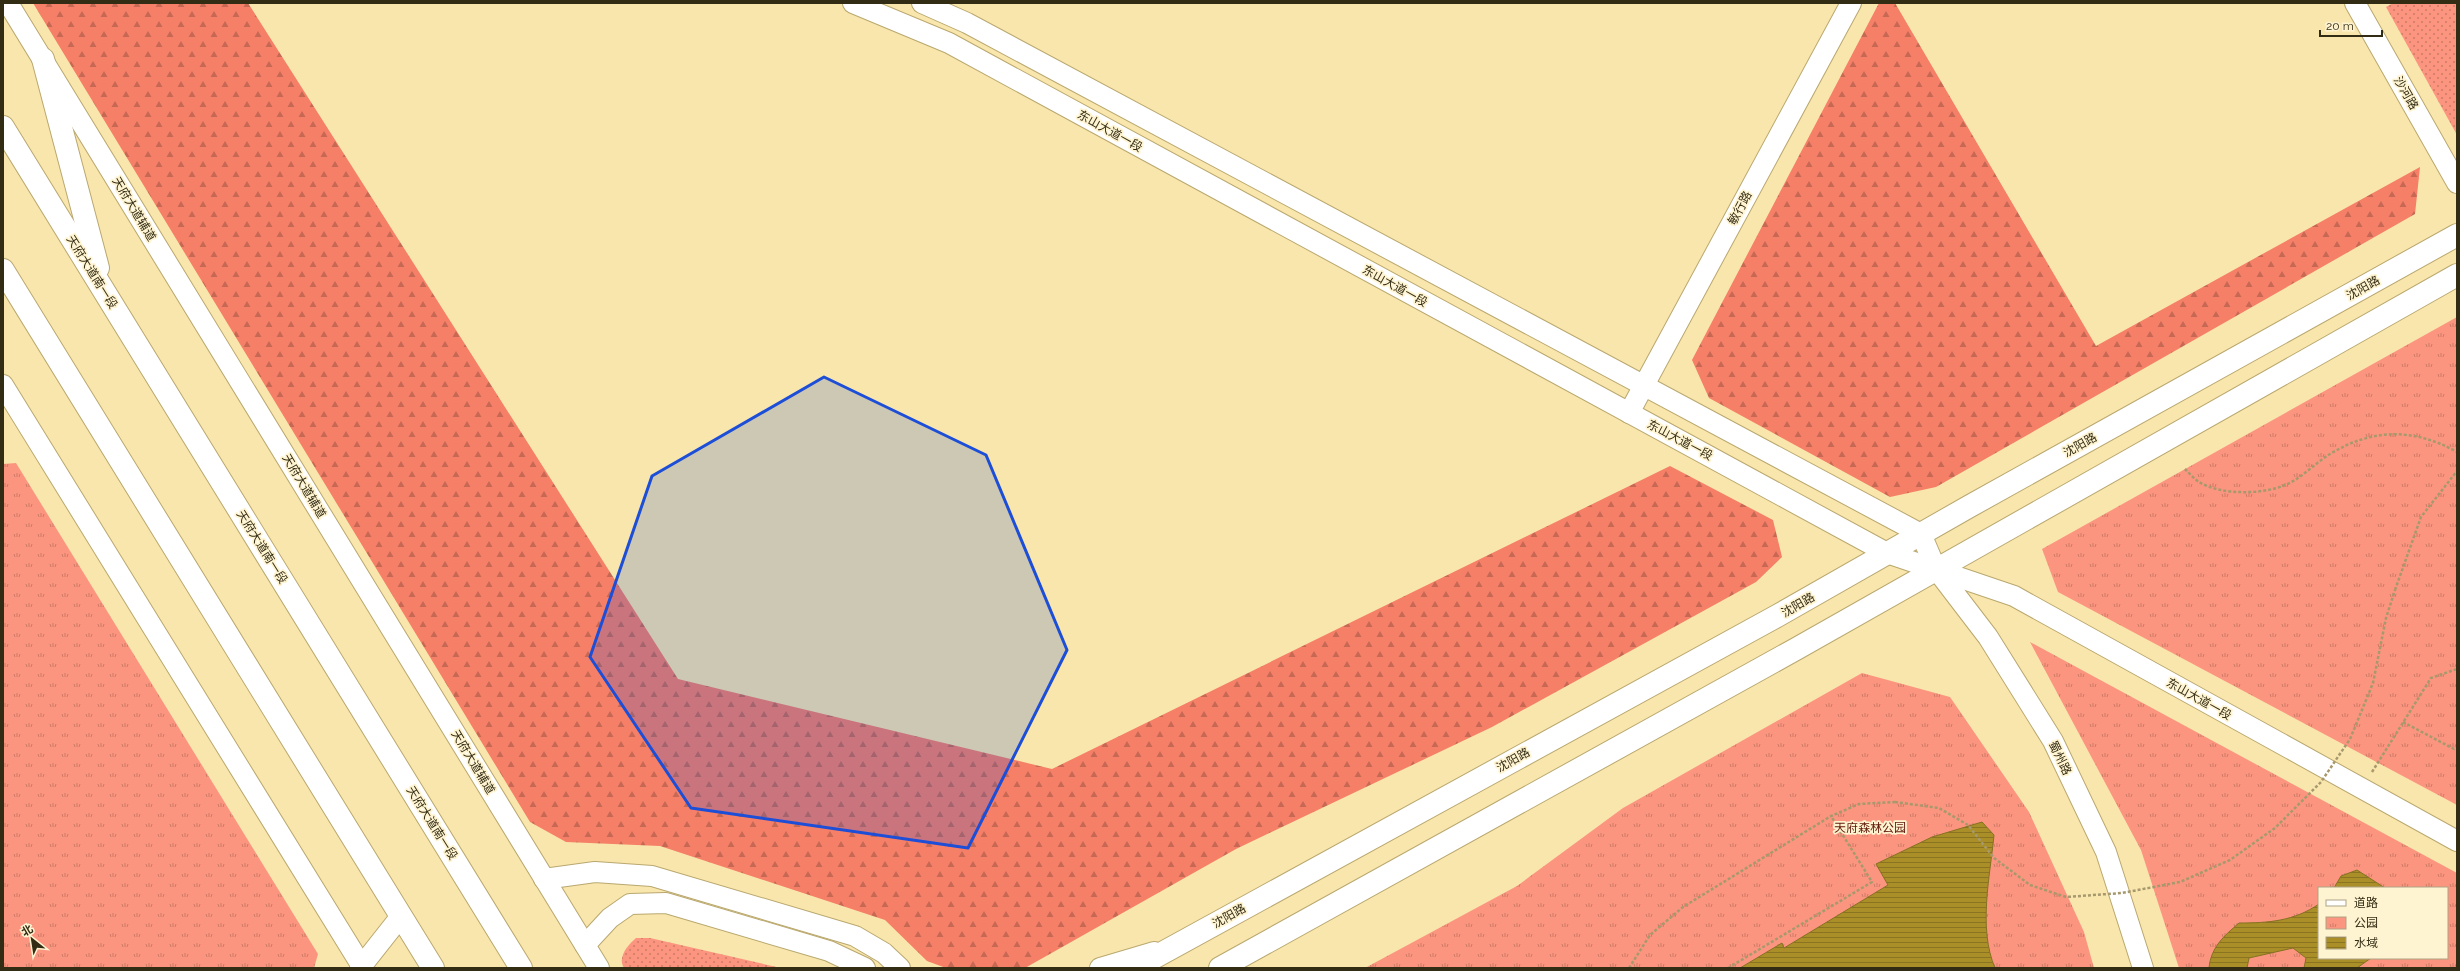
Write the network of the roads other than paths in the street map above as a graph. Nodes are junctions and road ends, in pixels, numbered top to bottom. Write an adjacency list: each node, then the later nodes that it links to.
1 (8, 3): 6 (street, 天府大道辅道)
2 (854, 3): 15 (street, 东山大道一段)
3 (922, 3): 14 (street)
4 (1851, 3): 14 (street, 敏行路)
5 (2355, 3): 8 (street, 沙河路)
6 (43, 59): 12 (main road); 20 (street, 天府大道辅道)
7 (3, 127): 12 (main road, 天府大道南一段)
8 (2457, 183)
9 (2457, 235): 16 (main road, 沈阳路)
10 (3, 270): 21 (main road)
11 (2457, 275): 18 (main road)
12 (104, 291): 26 (main road, 天府大道南一段)
13 (3, 385): 24 (street)
14 (1643, 385): 15 (street, 敏行路); 16 (street)
15 (1628, 413): 17 (street, 东山大道一段)
16 (1921, 534): 17 (main road, 沈阳路); 18 (street)
17 (1888, 553): 18 (street, 东山大道一段); 23 (main road, 沈阳路)
18 (1936, 569): 19 (street, 东山大道一段); 32 (main road); 33 (street, 蜀州路)
19 (2457, 841)
20 (544, 880): 22 (street, 天府大道辅道); 29 (street)
21 (401, 916): 24 (street); 25 (main road)
22 (585, 945): 27 (street, 天府大道辅道); 28 (street)
23 (1171, 947): 30 (street); 31 (main road, 沈阳路)
24 (361, 967)
25 (433, 968)
26 (522, 968)
27 (599, 968)
28 (865, 968)
29 (900, 968)
30 (1100, 968)
31 (1135, 968)
32 (1220, 968)
33 (2143, 968)

